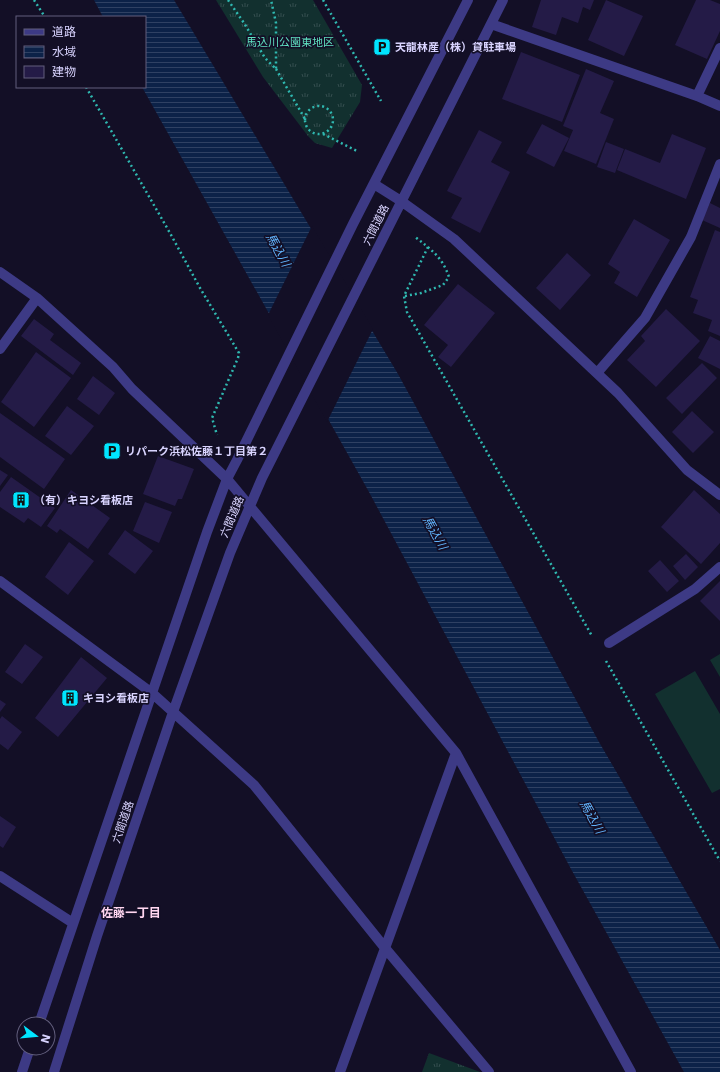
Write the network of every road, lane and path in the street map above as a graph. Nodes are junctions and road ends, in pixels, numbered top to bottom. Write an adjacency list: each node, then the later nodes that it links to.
1 (34, 0): 7 (path)
2 (228, 0): 10 (path)
3 (271, 0): 10 (path)
4 (323, 0): 13 (path)
5 (468, 0): 19 (street, 六間道路)
6 (503, 0): 8 (street, 六間道路)
7 (43, 16)
8 (491, 24): 12 (street); 20 (street, 六間道路)
9 (720, 48): 12 (street)
10 (276, 69): 15 (path)
11 (87, 88): 28 (path)
12 (697, 96): 14 (street)
13 (381, 101)
14 (720, 106)
15 (306, 119): 16 (path); 16 (path)
16 (323, 134): 17 (path)
17 (357, 150)
18 (720, 164): 27 (street)
19 (374, 184): 20 (street); 29 (street, 六間道路)
20 (401, 201): 27 (street); 31 (street, 六間道路)
21 (414, 236): 22 (path)
22 (428, 247): 24 (path); 24 (path)
23 (0, 272): 25 (street)
24 (404, 296): 34 (path)
25 (37, 298): 26 (street); 29 (street)
26 (0, 349)
27 (597, 373): 30 (street)
28 (217, 435)
29 (228, 479): 31 (street); 37 (street, 六間道路)
30 (720, 495)
31 (250, 507): 38 (street, 六間道路); 39 (street)
32 (720, 567): 35 (street)
33 (0, 581): 37 (street)
34 (593, 639)
35 (610, 643)
36 (605, 660): 40 (path)
37 (152, 693): 38 (street); 42 (street, 六間道路)
38 (173, 712): 43 (street); 47 (street, 六間道路)
39 (456, 753): 43 (street); 50 (street)
40 (720, 861)
41 (0, 876): 42 (street)
42 (73, 922): 44 (street, 六間道路)
43 (385, 948): 48 (street); 49 (street)
44 (42, 1016)
45 (27, 1056): 46 (street)
46 (22, 1072)
47 (54, 1072)
48 (340, 1072)
49 (489, 1072)
50 (631, 1072)

